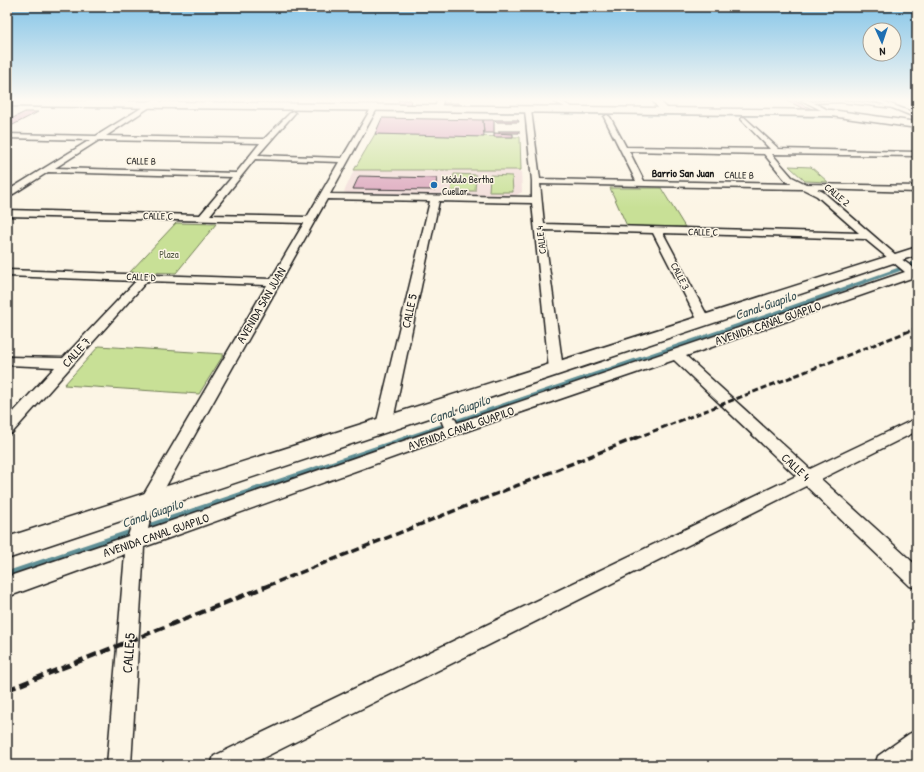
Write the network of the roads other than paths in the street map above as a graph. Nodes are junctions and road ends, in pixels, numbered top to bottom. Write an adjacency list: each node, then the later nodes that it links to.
1 (17, 136): 10 (street)
2 (18, 136): 9 (street)
3 (99, 136): 9 (street)
4 (271, 136): 11 (street)
5 (359, 136): 17 (street, AVENIDA SAN JUAN)
6 (531, 136): 20 (street, CALLE 4)
7 (618, 136): 12 (street)
8 (761, 136): 14 (street)
9 (96, 138): 11 (street); 18 (street)
10 (7, 141)
11 (266, 141): 16 (street)
12 (625, 149): 13 (street); 21 (street)
13 (766, 151): 14 (street); 22 (street, CALLE 2)
14 (776, 151): 15 (street)
15 (917, 154)
16 (252, 157): 17 (street); 19 (street)
17 (345, 160): 25 (street, AVENIDA SAN JUAN)
18 (45, 170): 19 (street, CALLE B); 24 (street)
19 (237, 175): 29 (street)
20 (536, 182): 21 (street, CALLE B); 27 (street, CALLE 4)
21 (642, 184): 22 (street, CALLE B)
22 (804, 187): 23 (street, CALLE B); 33 (street, CALLE 2)
23 (917, 190)
24 (7, 195)
25 (323, 196): 26 (street); 30 (street, AVENIDA SAN JUAN)
26 (435, 198): 27 (street); 47 (street, CALLE 5)
27 (536, 200): 31 (street, CALLE 4)
28 (7, 213): 29 (street, CALLE C)
29 (203, 217): 30 (street, CALLE C)
30 (309, 220): 39 (street, AVENIDA SAN JUAN)
31 (540, 227): 32 (street, CALLE C); 44 (street, CALLE 4)
32 (657, 231): 33 (street, CALLE C); 40 (street, CALLE 3)
33 (867, 236): 35 (street, CALLE 2)
34 (917, 251): 35 (street, AVENIDA CANAL GUAPILO)
35 (895, 260): 36 (street, CALLE 2); 40 (street, AVENIDA CANAL GUAPILO)
36 (913, 272): 41 (street, AVENIDA CANAL GUAPILO)
37 (7, 273): 38 (street, CALLE D)
38 (145, 277): 39 (street, CALLE D); 43 (street, CALLE 7)
39 (274, 282): 51 (street, AVENIDA SAN JUAN)
40 (704, 321): 44 (street, AVENIDA CANAL GUAPILO)
41 (676, 355): 49 (street, AVENIDA CANAL GUAPILO); 50 (street, CALLE 4)
42 (7, 361): 43 (street)
43 (66, 363): 48 (street, CALLE 7)
44 (556, 369): 45 (street, AVENIDA CANAL GUAPILO)
45 (443, 408): 47 (street, AVENIDA CANAL GUAPILO); 49 (street)
46 (917, 424): 50 (street)
47 (384, 425): 51 (street, AVENIDA CANAL GUAPILO)
48 (7, 428)
49 (452, 428): 52 (street, AVENIDA CANAL GUAPILO)
50 (807, 477): 54 (street, CALLE 4); 58 (street)
51 (145, 506): 52 (street, AVENIDA SAN JUAN); 53 (street, AVENIDA CANAL GUAPILO)
52 (135, 539): 55 (street, AVENIDA CANAL GUAPILO); 57 (street, CALLE 5)
53 (7, 548)
54 (917, 579)
55 (7, 587)
56 (917, 742): 59 (street)
57 (119, 765)
58 (223, 765)
59 (887, 765)

